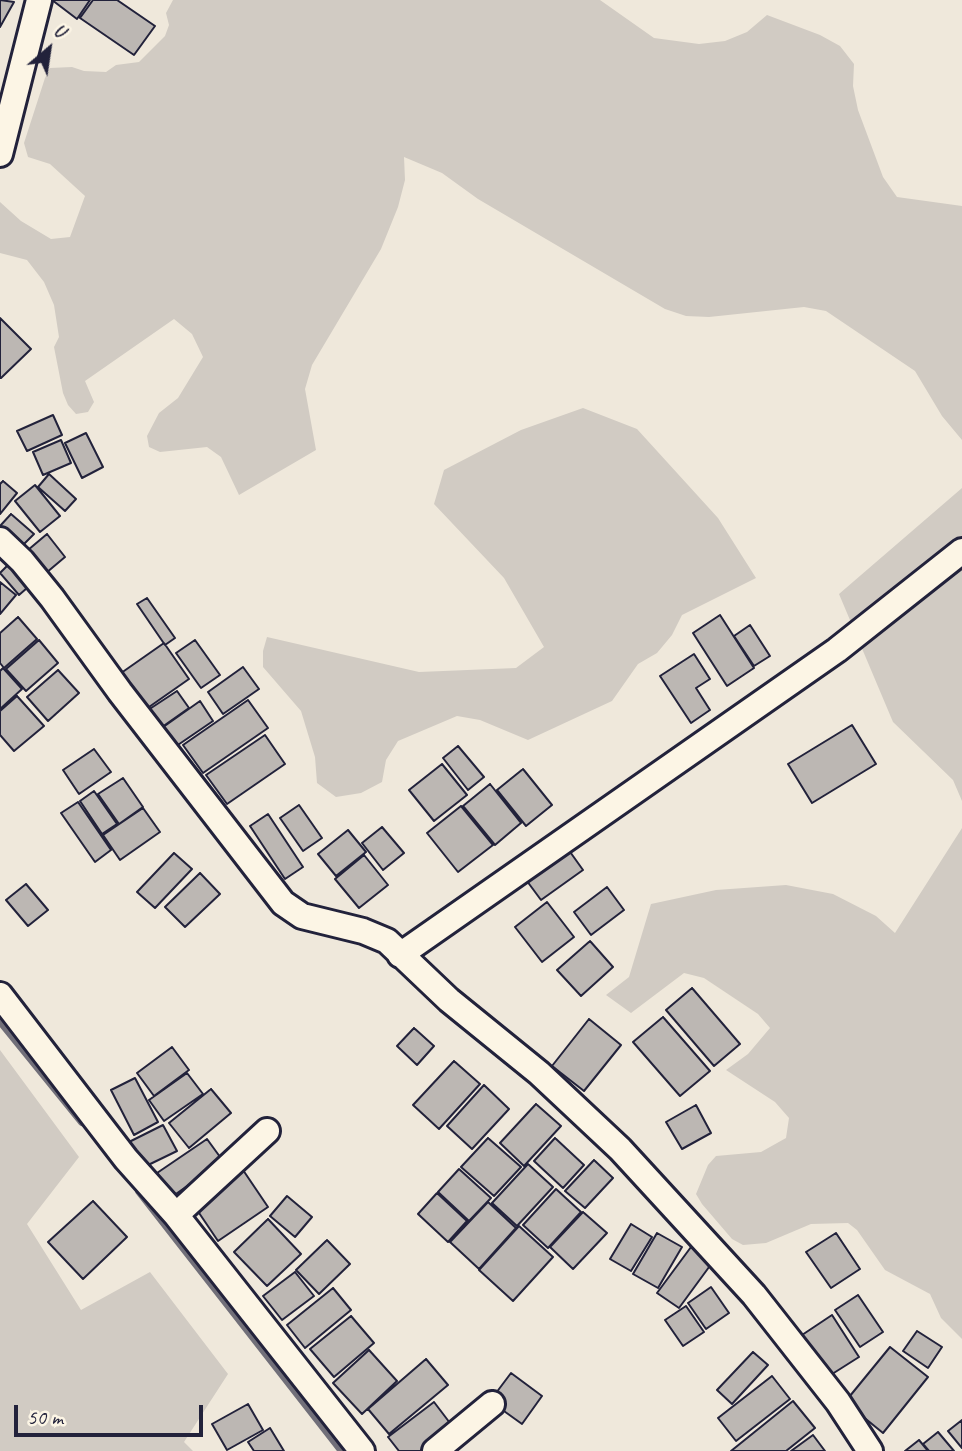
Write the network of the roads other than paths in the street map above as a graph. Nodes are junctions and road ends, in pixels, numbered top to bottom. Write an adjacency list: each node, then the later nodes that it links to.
1 (37, 0): 2 (street)
2 (0, 154)
3 (0, 541): 5 (street)
4 (962, 551): 5 (street)
5 (400, 955): 12 (street)
6 (0, 995): 8 (street)
7 (267, 1130): 8 (street)
8 (176, 1215): 10 (street)
9 (492, 1404): 11 (street)
10 (362, 1451)
11 (435, 1451)
12 (870, 1451)

